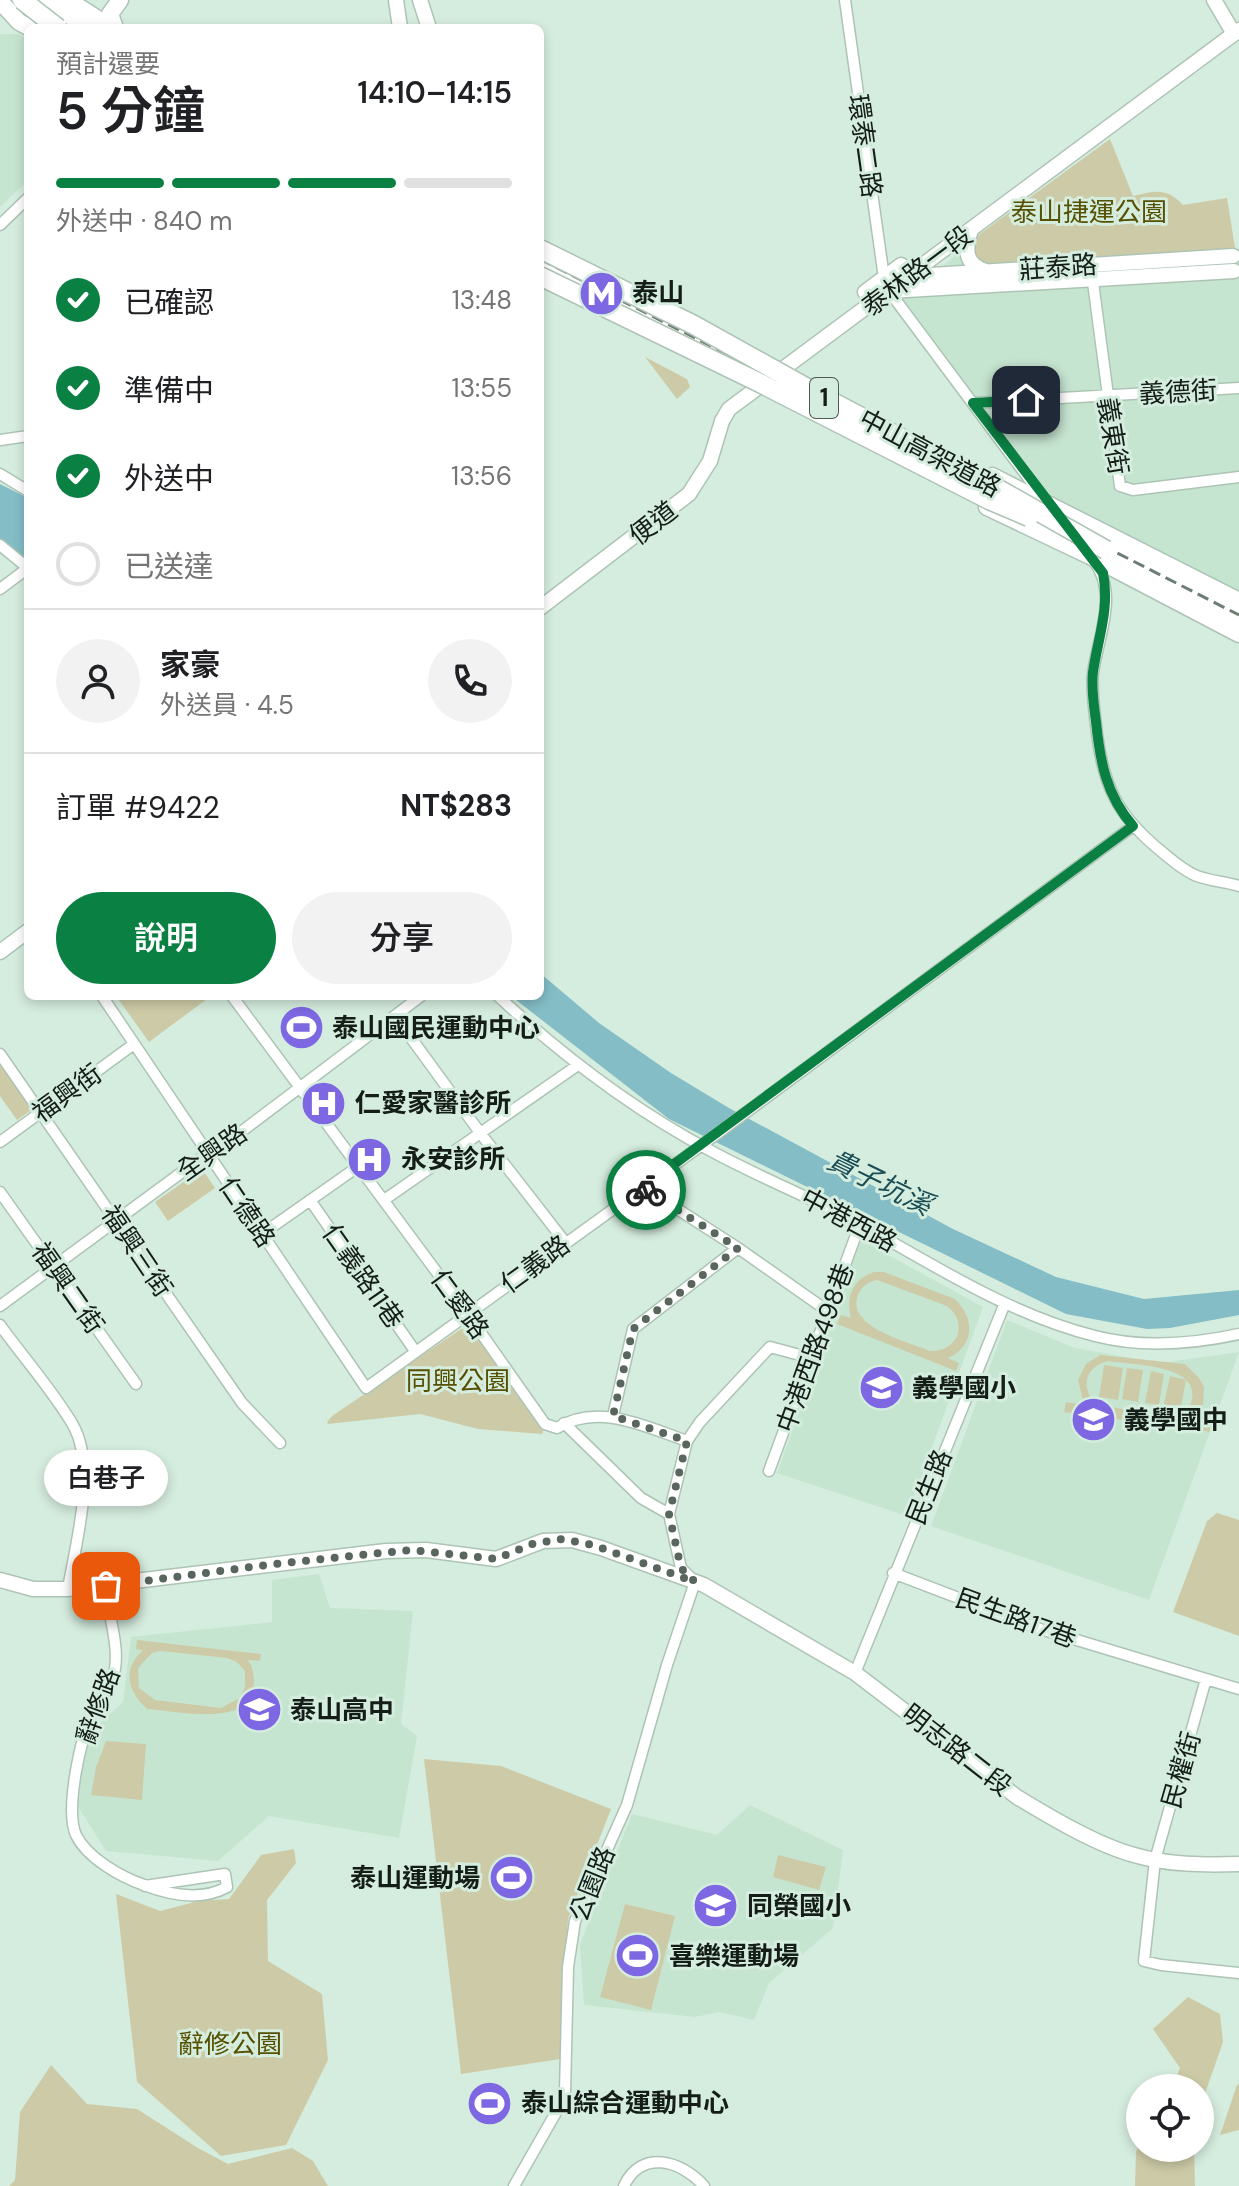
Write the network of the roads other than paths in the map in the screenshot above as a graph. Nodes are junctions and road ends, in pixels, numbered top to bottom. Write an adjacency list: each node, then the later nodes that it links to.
1 (68, 0): 11 (main road)
2 (120, 0): 12 (main road)
3 (396, 0): 13 (main road)
4 (420, 0): 14 (main road)
5 (845, 0): 29 (street, 環泰二路)
6 (1214, 0): 16 (main road)
7 (26, 2): 8 (highway, bridge); 9 (main road); 10 (highway); 15 (main road)
8 (53, 24)
9 (66, 24)
10 (78, 24)
11 (107, 24)
12 (113, 24)
13 (399, 24)
14 (428, 24)
15 (24, 25)
16 (1236, 32): 19 (main road, 泰林路一段)
17 (24, 202): 18 (street)
18 (0, 225)
19 (972, 230): 24 (main road, 泰林路一段); 25 (main road)
20 (544, 244): 31 (main road, 1)
21 (544, 251): 45 (highway, 中山高架道路 / 1, bridge)
22 (544, 264): 32 (highway)
23 (1234, 264): 26 (main road, 莊泰路)
24 (905, 271): 25 (main road, 莊泰路); 29 (main road, 泰林路一段)
25 (990, 272): 26 (main road, 莊泰路)
26 (1092, 272): 29 (main road, 莊泰路); 34 (street, 義東街)
27 (544, 278): 45 (highway, 中山高架道路 / 1, bridge)
28 (544, 285): 32 (main road, 1)
29 (886, 285): 30 (main road, 泰林路一段); 31 (main road, 泰林路一段); 35 (street)
30 (865, 292)
31 (786, 368): 32 (highway); 38 (main road, 1)
32 (757, 380): 39 (main road, 1); 50 (main road, 便道)
33 (1239, 388): 34 (street, 義德街)
34 (1107, 396): 35 (street, 義德街); 41 (street, 義東街)
35 (973, 403): 43 (street)
36 (24, 437): 37 (street)
37 (0, 440)
38 (929, 443): 39 (main road); 43 (main road, 1)
39 (914, 470): 45 (main road, 1)
40 (0, 474): 42 (street)
41 (1239, 477)
42 (24, 489)
43 (1049, 506): 45 (street); 49 (main road, 1)
44 (0, 545): 46 (street)
45 (1098, 553): 51 (highway, 中山高架道路 / 1); 52 (main road, 1); 53 (street)
46 (24, 565)
47 (24, 571): 48 (street)
48 (0, 589)
49 (1239, 601)
50 (544, 605)
51 (1239, 618)
52 (1239, 634)
53 (1133, 826): 54 (street); 69 (street, 仁義路)
54 (1239, 886)
55 (24, 934): 56 (main road)
56 (0, 952)
57 (105, 1000): 62 (street, 仁德路)
58 (235, 1000): 65 (street, 仁愛路)
59 (416, 1000): 61 (street, 全興路)
60 (503, 1000): 64 (street, 中港西路)
61 (395, 1016): 65 (street, 全興路); 67 (street)
62 (134, 1044): 66 (street, 福興街); 70 (street, 仁德路)
63 (0, 1054): 66 (street, 福興三街)
64 (578, 1065): 67 (street); 69 (street, 中港西路)
65 (301, 1088): 70 (street, 全興路); 71 (street, 仁愛路)
66 (41, 1112): 68 (street, 福興街); 76 (street, 福興三街)
67 (481, 1134): 75 (street); 79 (street)
68 (0, 1142)
69 (704, 1144): 72 (street, 仁義路); 77 (street, 中港西路)
70 (208, 1153): 76 (street, 全興路); 78 (street, 仁德路)
71 (359, 1166): 74 (street); 75 (street, 仁愛路)
72 (643, 1187): 79 (street, 仁義路); 80 (street)
73 (0, 1192): 81 (street, 福興二街)
74 (310, 1200): 78 (street); 88 (street, 仁義路11巷)
75 (384, 1200): 85 (street, 仁愛路)
76 (117, 1220): 81 (street, 全興路); 95 (street, 福興三街)
77 (860, 1224): 82 (street, 中港西路); 84 (street, 中港西路498巷)
78 (262, 1234): 91 (street, 仁德路)
79 (565, 1242): 85 (street, 仁義路)
80 (738, 1248): 84 (street); 92 (street)
81 (54, 1266): 83 (street, 全興路); 90 (street, 福興二街)
82 (1005, 1303): 87 (street, 中港西路); 98 (street, 民生路)
83 (0, 1306)
84 (829, 1312): 89 (street, 中港西路498巷)
85 (467, 1313): 88 (street, 仁義路); 93 (street, 仁愛路)
86 (0, 1325): 102 (street)
87 (1239, 1334)
88 (415, 1351): 91 (street, 仁義路)
89 (811, 1358): 94 (street); 96 (street, 中港西路498巷)
90 (136, 1384)
91 (366, 1388)
92 (613, 1416): 93 (street); 94 (street)
93 (564, 1423): 97 (street, 仁愛路)
94 (687, 1441): 97 (street)
95 (280, 1443)
96 (769, 1471)
97 (669, 1514): 100 (street)
98 (893, 1573): 103 (street, 民生路); 104 (street, 民生路17巷)
99 (0, 1580): 102 (main road, 明志路二段)
100 (695, 1582): 101 (main road, 明志路二段); 103 (main road, 明志路二段); 110 (street, 公園路)
101 (106, 1586): 102 (main road, 明志路二段); 108 (street, 辭修路)
102 (68, 1589)
103 (855, 1673): 106 (main road, 明志路二段)
104 (1206, 1679): 105 (street); 106 (street, 民權街)
105 (1239, 1689)
106 (1155, 1860): 107 (main road, 明志路二段); 109 (street, 民權街)
107 (1239, 1864)
108 (145, 1886): 108 (street, 辭修路)
109 (1239, 1973)
110 (514, 2186)
111 (624, 2186): 112 (street)
112 (704, 2186)

